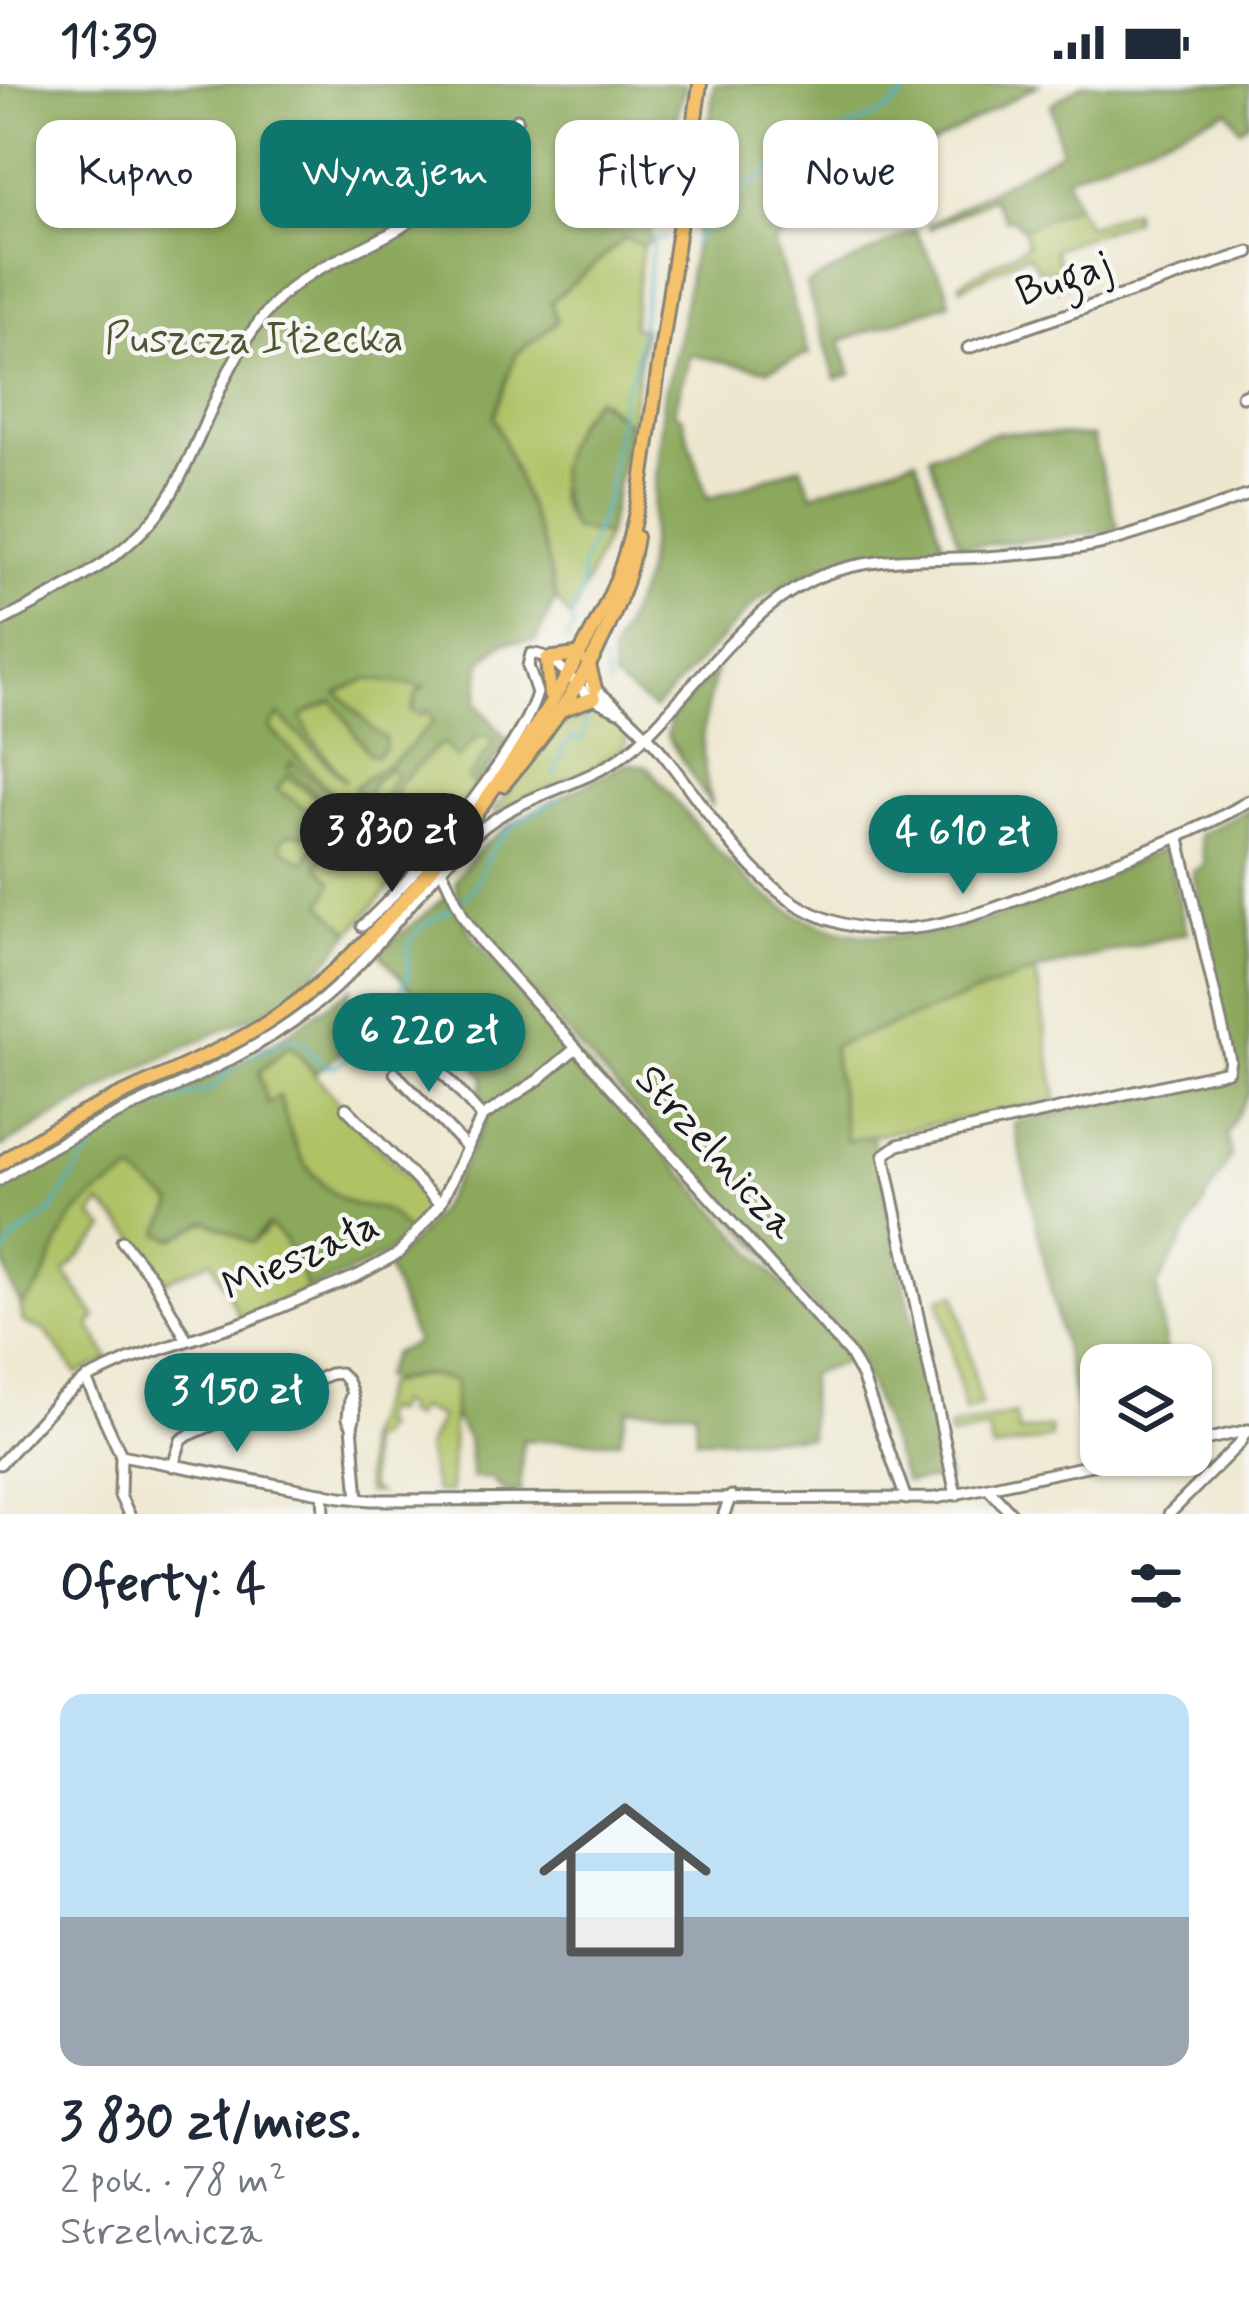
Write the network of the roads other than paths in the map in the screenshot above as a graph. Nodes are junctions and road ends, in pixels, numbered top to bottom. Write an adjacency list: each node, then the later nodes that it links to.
1 (700, 84): 8 (main road)
2 (517, 118): 6 (street)
3 (1249, 252): 4 (street, Bugaj)
4 (968, 348)
5 (1249, 496): 12 (street)
6 (0, 622)
7 (548, 658): 8 (main road); 9 (street); 11 (main road); 16 (street)
8 (582, 658): 9 (main road); 10 (main road)
9 (571, 676): 10 (street); 11 (main road)
10 (594, 693): 11 (main road); 12 (street)
11 (553, 707): 23 (main road)
12 (646, 735): 14 (street); 15 (street)
13 (1249, 801): 14 (street)
14 (1179, 839): 38 (street)
15 (442, 871): 18 (street, Strzelnicza); 24 (street)
16 (362, 926)
17 (412, 1040): 21 (street)
18 (576, 1048): 21 (street, Mieszała); 43 (street, Strzelnicza)
19 (395, 1073): 22 (street)
20 (346, 1108): 25 (street)
21 (482, 1117): 22 (street, Mieszała)
22 (466, 1147): 25 (street, Mieszała)
23 (0, 1164)
24 (0, 1180)
25 (440, 1204): 27 (street, Mieszała)
26 (122, 1241): 27 (street)
27 (187, 1340): 28 (street, Mieszała)
28 (86, 1379): 31 (street); 32 (street, Mieszała)
29 (1248, 1430): 30 (street); 52 (street)
30 (1212, 1438)
31 (121, 1455): 33 (street); 45 (street)
32 (0, 1464)
33 (173, 1466): 36 (street); 41 (street)
34 (1080, 1468): 35 (street)
35 (989, 1489): 38 (street); 51 (street)
36 (323, 1493): 41 (street); 46 (street)
37 (731, 1496): 40 (street); 43 (street); 50 (street)
38 (956, 1496): 43 (street)
39 (578, 1498): 40 (street); 42 (street); 48 (street)
40 (635, 1498): 49 (street)
41 (358, 1499): 42 (street)
42 (527, 1499): 47 (street)
43 (910, 1499): 44 (street, Strzelnicza)
44 (913, 1513)
45 (129, 1514)
46 (324, 1514)
47 (521, 1514)
48 (572, 1514)
49 (628, 1514)
50 (724, 1514)
51 (1012, 1514)
52 (1168, 1514)

